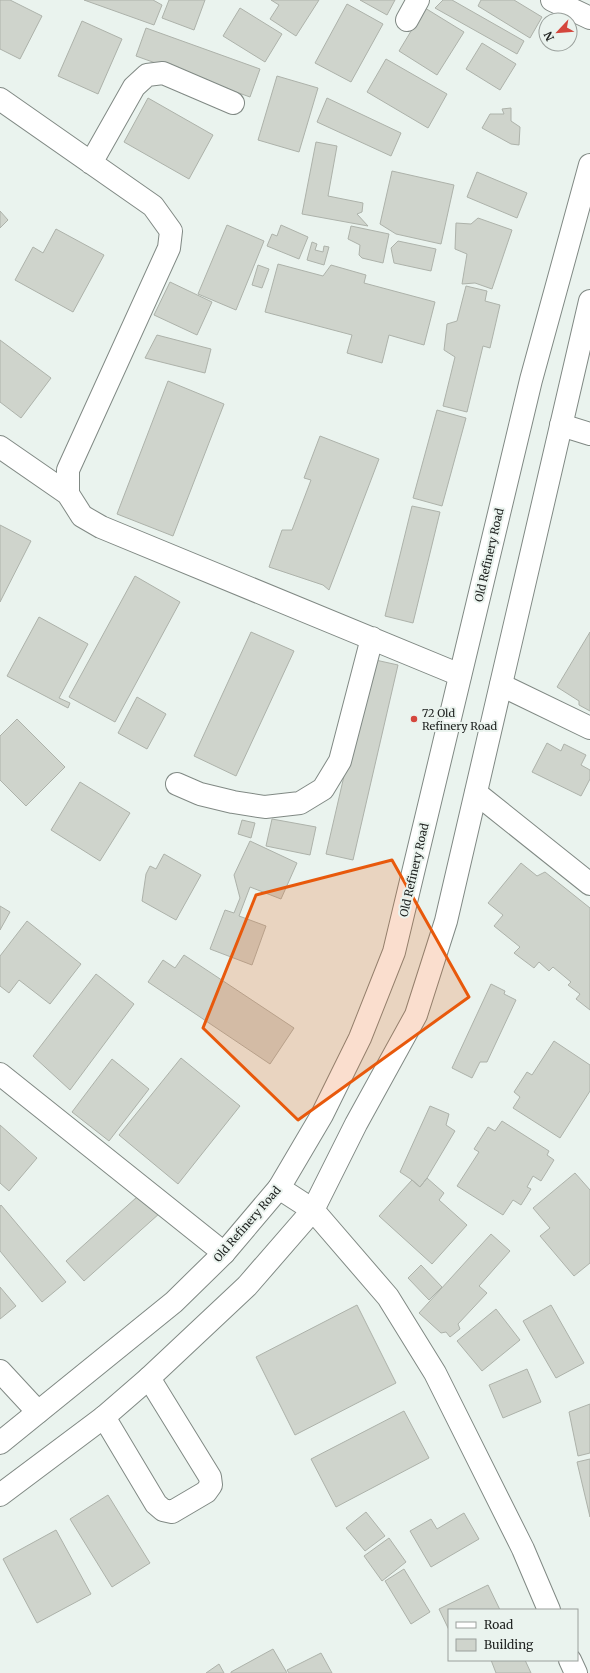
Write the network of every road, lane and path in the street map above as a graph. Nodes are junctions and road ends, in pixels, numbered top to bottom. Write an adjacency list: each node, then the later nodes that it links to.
1 (418, 0): 4 (main road)
2 (552, 0): 3 (main road)
3 (590, 18)
4 (407, 20)
5 (0, 99): 7 (main road)
6 (233, 102): 7 (main road)
7 (91, 163): 13 (main road)
8 (590, 165): 15 (main road, Old Refinery Road)
9 (590, 301): 10 (main road)
10 (561, 425): 11 (main road); 16 (main road)
11 (590, 434)
12 (0, 447): 13 (main road)
13 (68, 494): 14 (main road)
14 (372, 638): 15 (main road); 18 (main road)
15 (460, 675): 22 (main road, Old Refinery Road)
16 (500, 685): 17 (main road); 19 (main road)
17 (590, 728)
18 (177, 784)
19 (476, 793): 20 (main road); 23 (main road)
20 (590, 884)
21 (0, 1074): 24 (main road)
22 (279, 1188): 23 (main road); 24 (main road, Old Refinery Road)
23 (313, 1210): 26 (main road); 31 (main road)
24 (224, 1253): 27 (main road, Old Refinery Road)
25 (0, 1371): 27 (main road)
26 (149, 1378): 28 (main road); 28 (main road)
27 (38, 1412): 29 (main road, Old Refinery Road)
28 (104, 1417): 30 (main road)
29 (0, 1443)
30 (0, 1494)
31 (549, 1609)
32 (570, 1661): 33 (main road)
33 (576, 1673)

